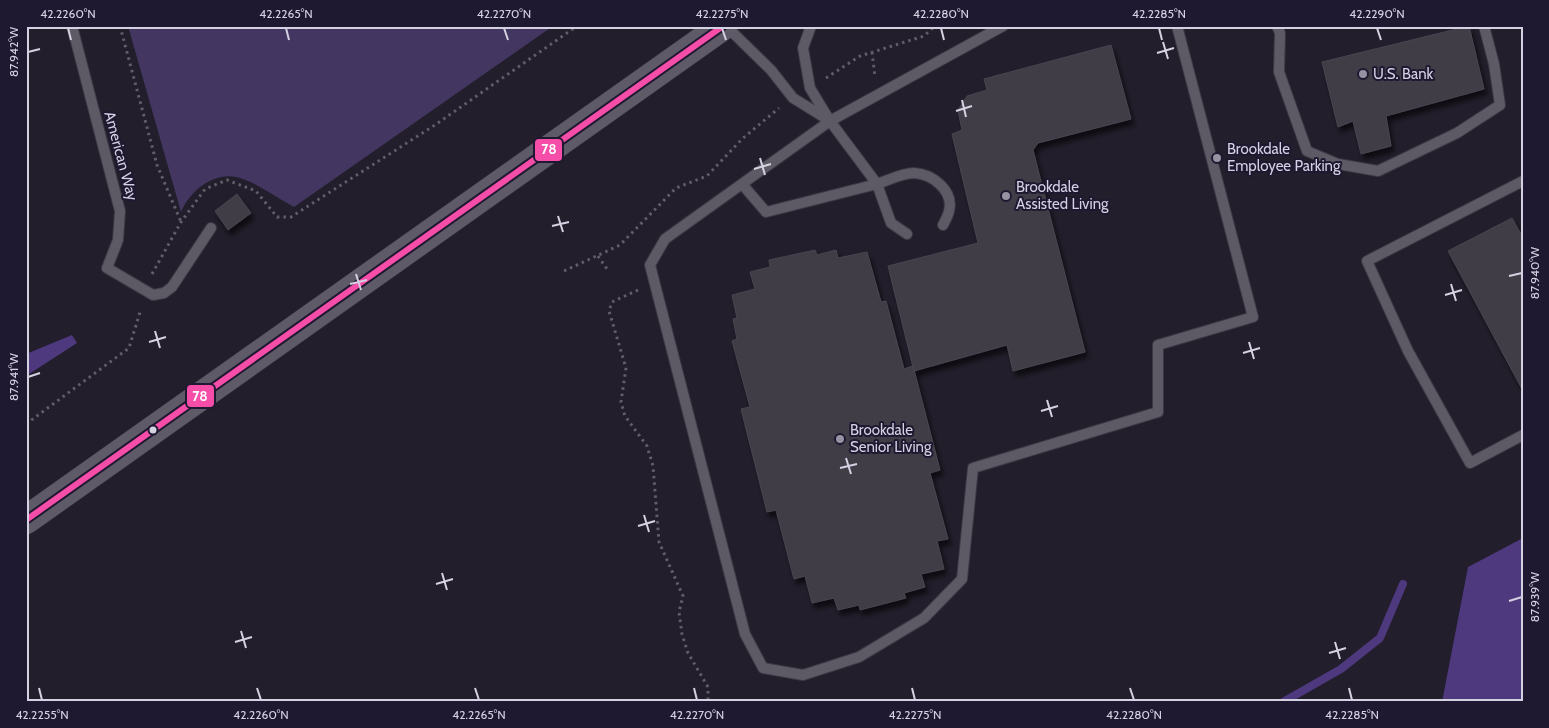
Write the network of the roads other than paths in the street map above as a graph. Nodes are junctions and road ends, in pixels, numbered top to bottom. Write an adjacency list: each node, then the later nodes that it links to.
1 (72, 26): 14 (lane, American Way)
2 (724, 26): 8 (main road); 9 (lane)
3 (811, 26): 9 (lane)
4 (1003, 26): 9 (lane)
5 (1177, 26): 11 (lane)
6 (1484, 26): 7 (lane)
7 (1279, 30)
8 (700, 37): 17 (main road)
9 (830, 121): 11 (lane); 12 (lane)
10 (1523, 181): 16 (lane)
11 (742, 184): 12 (lane)
12 (878, 184): 13 (lane); 15 (lane)
13 (943, 225)
14 (211, 228)
15 (907, 234)
16 (1523, 435)
17 (26, 520)

